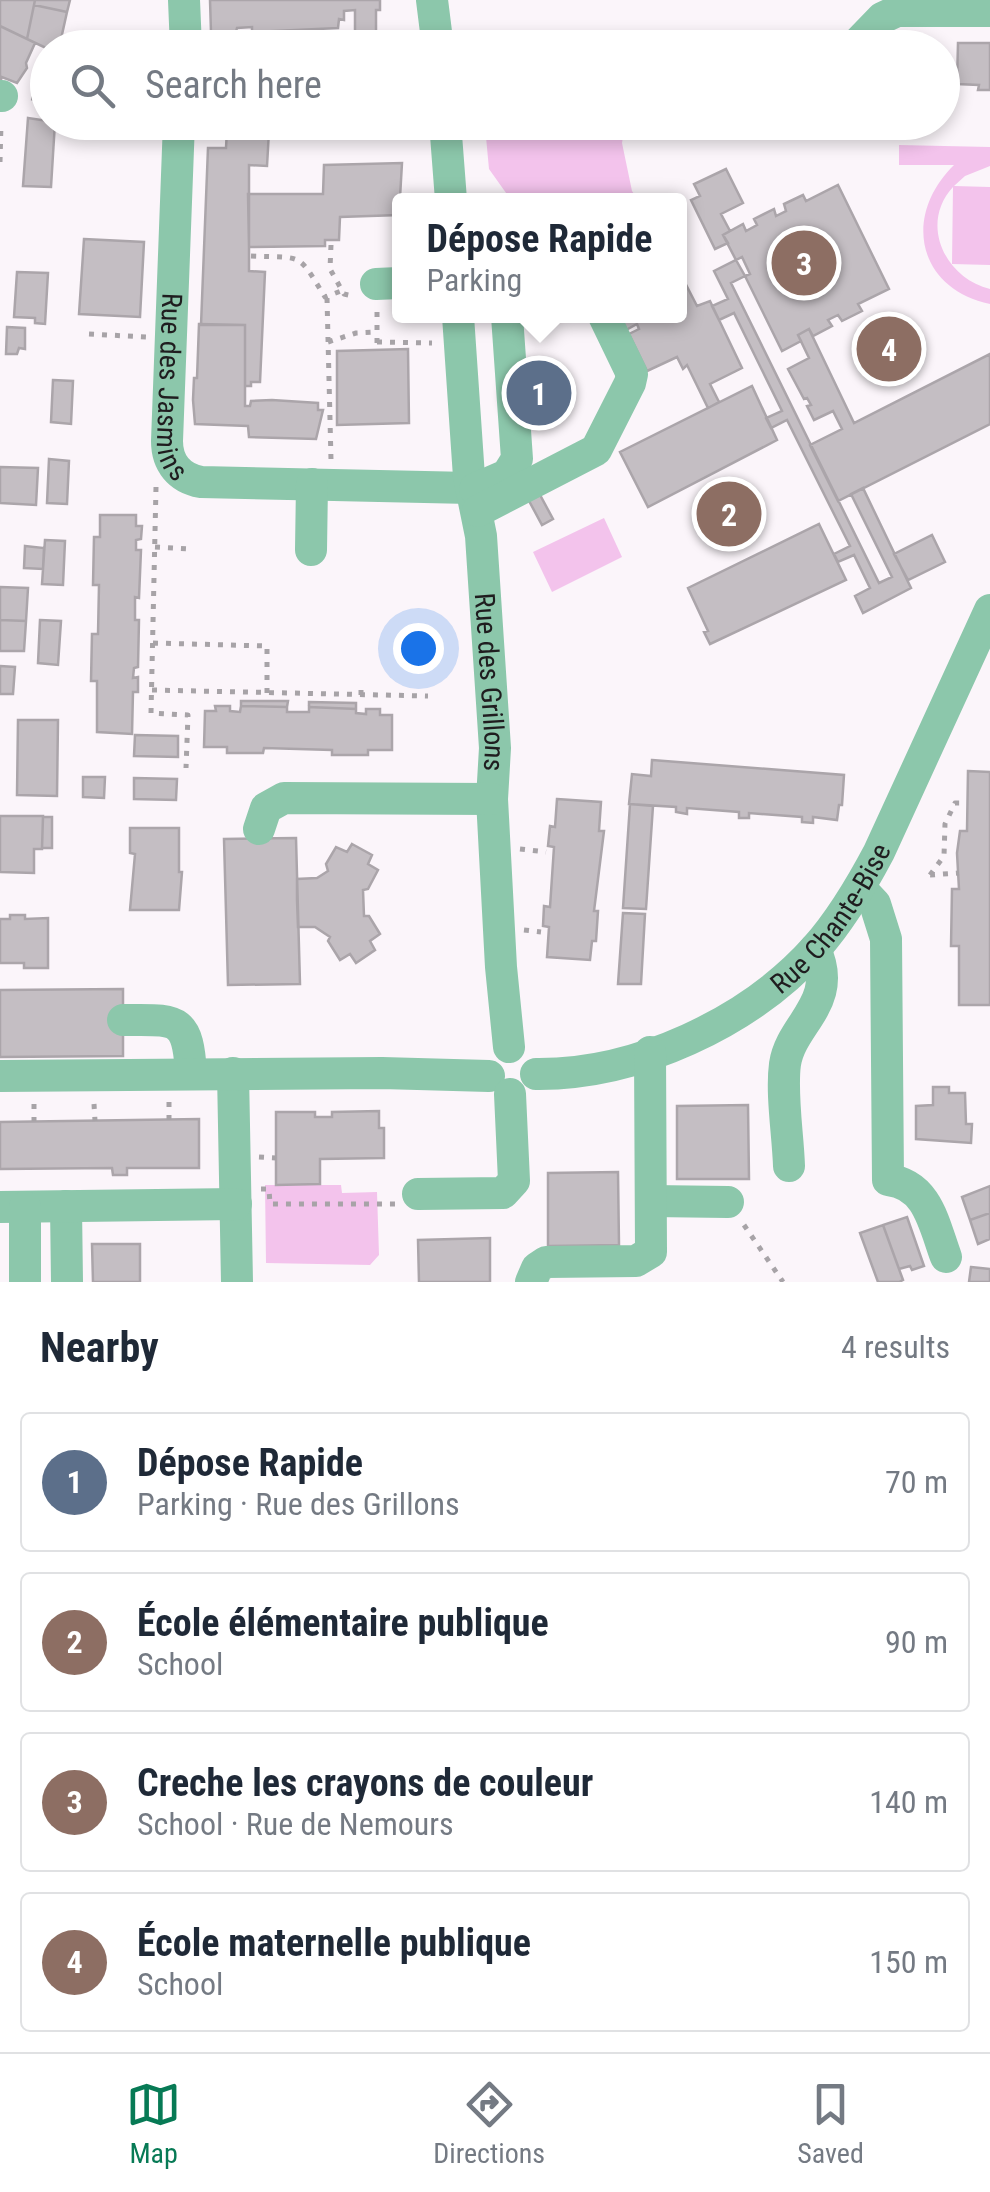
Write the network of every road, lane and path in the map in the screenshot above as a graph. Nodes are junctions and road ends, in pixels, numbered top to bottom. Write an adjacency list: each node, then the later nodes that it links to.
1 (184, 0): 4 (street)
2 (432, 0): 5 (street)
3 (990, 12): 6 (street)
4 (185, 30)
5 (436, 30)
6 (870, 30)
7 (1, 96): 10 (path)
8 (178, 140): 22 (street, Rue des Jasmins)
9 (446, 140): 11 (street)
10 (0, 162)
11 (450, 193)
12 (331, 245): 15 (path)
13 (251, 256): 16 (path)
14 (379, 288): 15 (path)
15 (341, 291): 16 (path)
16 (328, 298): 23 (path)
17 (507, 323): 27 (street)
18 (607, 323): 27 (street)
19 (459, 329): 24 (path); 27 (street, Rue des Grillons)
20 (377, 332): 23 (path)
21 (90, 334): 22 (path)
22 (171, 338): 26 (street, Rue des Jasmins)
23 (328, 342): 26 (path)
24 (377, 342)
25 (156, 484): 28 (path)
26 (322, 484): 27 (street, Rue des Jasmins); 30 (street)
27 (473, 497): 39 (street, Rue des Grillons)
28 (154, 547): 29 (path); 32 (path)
29 (191, 549)
30 (310, 550)
31 (990, 610): 43 (street, Rue Chante-Bise)
32 (153, 643): 34 (path); 35 (path)
33 (362, 683): 36 (path)
34 (152, 690): 35 (path); 38 (path)
35 (267, 692): 36 (path)
36 (361, 694): 37 (path)
37 (428, 696)
38 (186, 768)
39 (492, 799): 41 (street); 46 (street, Rue des Grillons)
40 (967, 803): 42 (path)
41 (259, 829)
42 (959, 874)
43 (860, 888): 44 (street, Rue Chante-Bise); 60 (street)
44 (815, 950): 47 (street, Rue Chante-Bise); 53 (street)
45 (123, 1020): 49 (street)
46 (509, 1047): 50 (street); 52 (street)
47 (650, 1052): 50 (street, Rue Chante-Bise); 56 (street)
48 (233, 1073): 49 (street); 52 (street); 55 (street)
49 (191, 1074): 51 (street)
50 (536, 1074): 52 (street)
51 (0, 1076)
52 (500, 1085): 54 (street)
53 (788, 1166)
54 (418, 1194): 55 (path)
55 (236, 1196): 58 (street); 63 (street)
56 (652, 1202): 57 (street); 64 (street)
57 (728, 1202): 65 (path)
58 (66, 1206): 59 (street); 62 (street)
59 (12, 1207): 61 (street)
60 (946, 1257)
61 (25, 1282)
62 (67, 1282)
63 (237, 1282)
64 (531, 1282)
65 (783, 1282)

